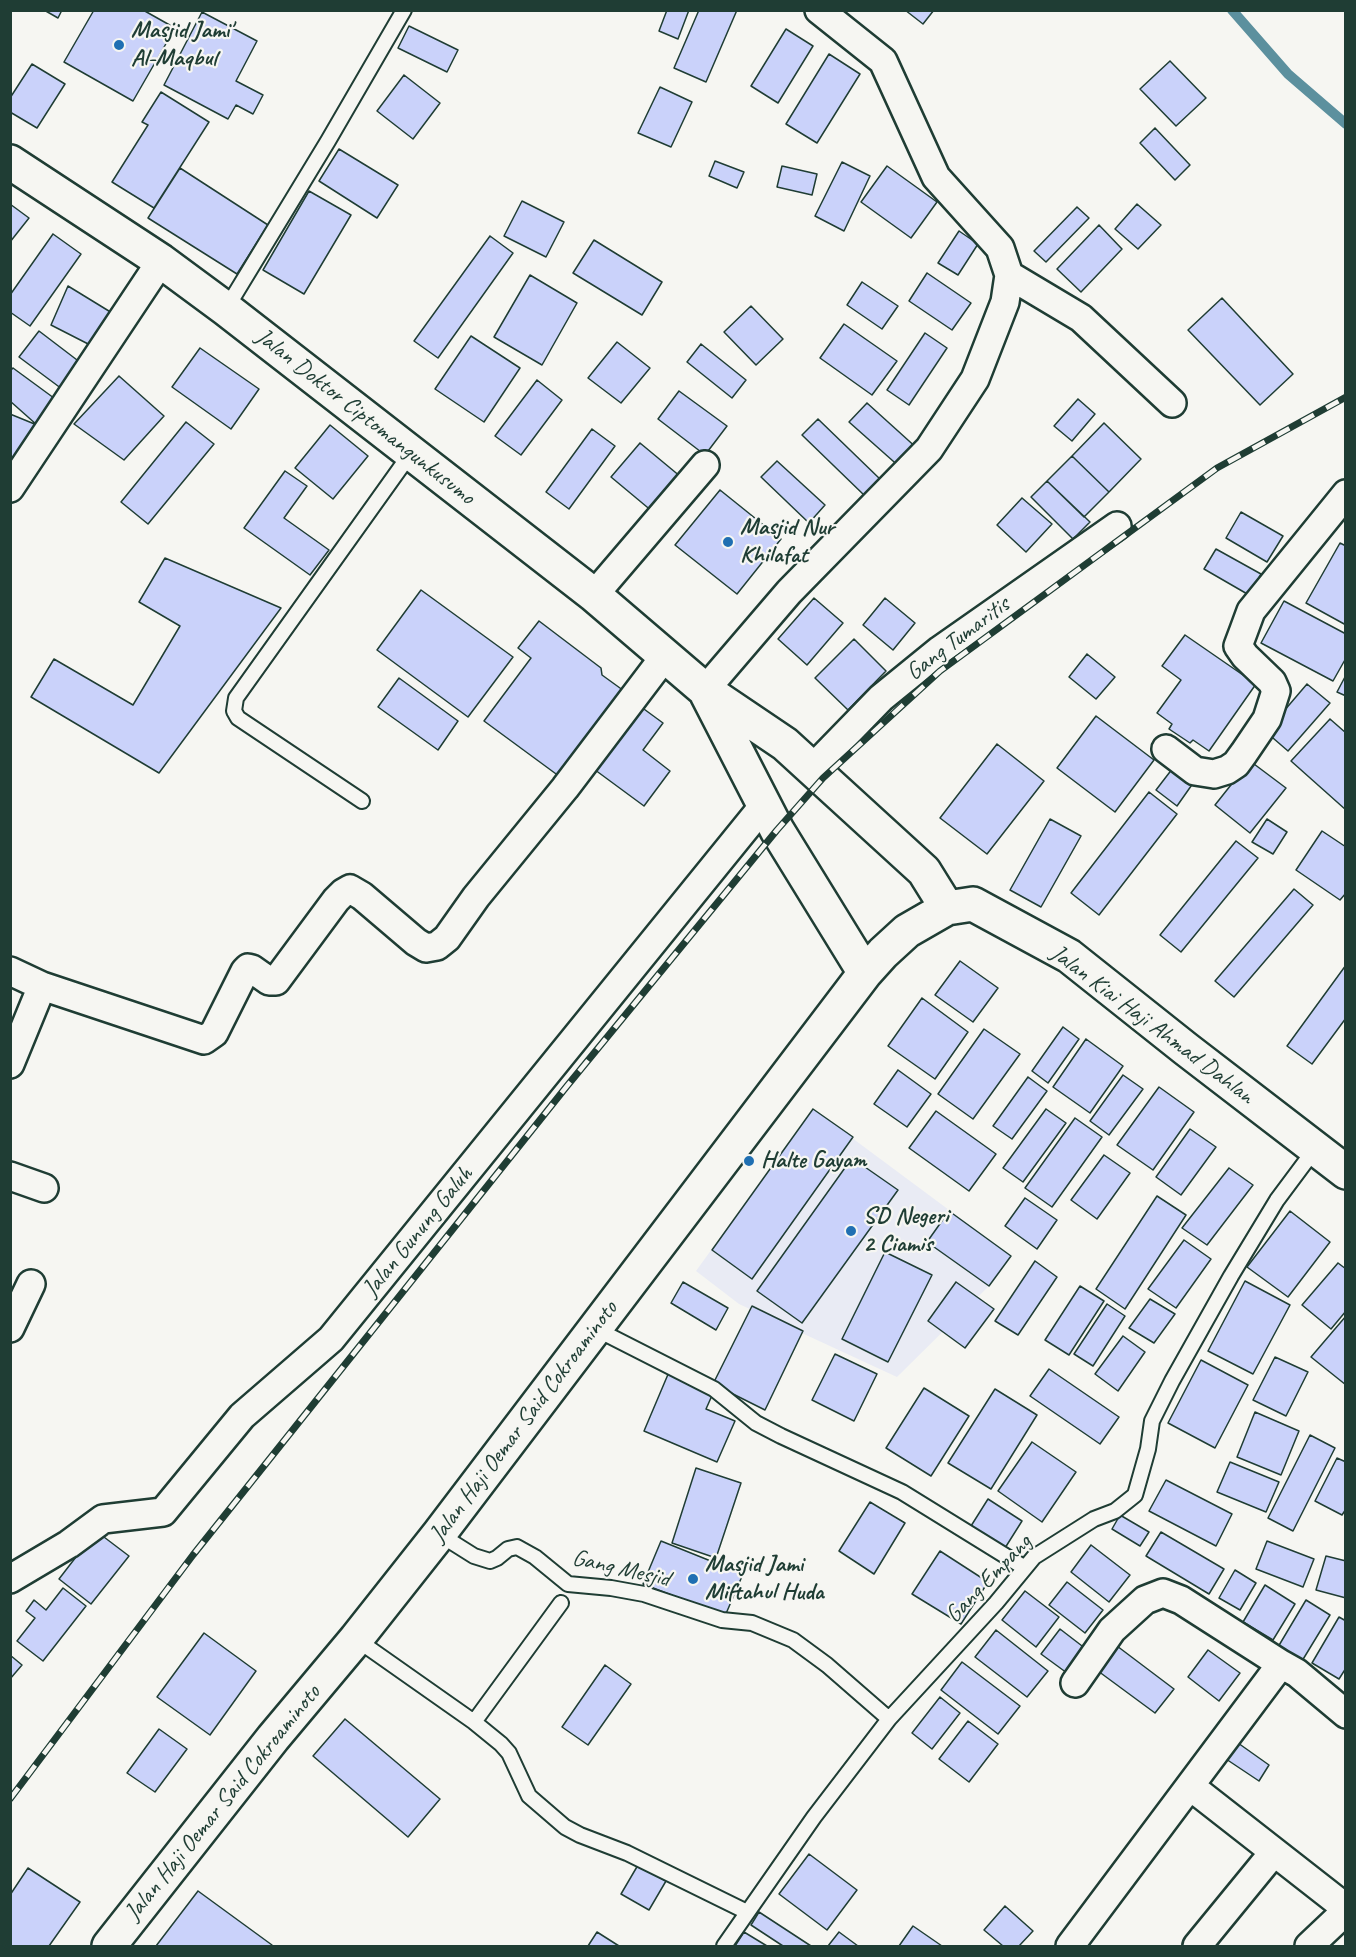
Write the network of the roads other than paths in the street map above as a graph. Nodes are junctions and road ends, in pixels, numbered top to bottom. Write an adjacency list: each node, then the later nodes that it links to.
1 (404, 10): 6 (lane)
2 (819, 10): 5 (street)
3 (10, 162): 4 (main road, Jalan Doktor Ciptomangunkusumo)
4 (161, 261): 6 (main road, Jalan Doktor Ciptomangunkusumo); 10 (street)
5 (1009, 275): 7 (street); 16 (street)
6 (226, 309): 8 (main road, Jalan Doktor Ciptomangunkusumo)
7 (1172, 403)
8 (411, 453): 14 (main road, Jalan Doktor Ciptomangunkusumo); 19 (lane)
9 (705, 465): 14 (street)
10 (10, 488)
11 (1346, 494): 12 (street)
12 (1336, 523): 17 (street)
13 (1117, 526): 18 (street, Gang Tumaritis)
14 (594, 595): 15 (main road, Jalan Doktor Ciptomangunkusumo)
15 (665, 656): 16 (main road, Jalan Doktor Ciptomangunkusumo); 24 (street)
16 (705, 690): 18 (main road, Jalan Doktor Ciptomangunkusumo); 20 (main road, Jalan Doktor Ciptomangunkusumo)
17 (1166, 749)
18 (813, 768): 21 (main road, Jalan Doktor Ciptomangunkusumo)
19 (363, 801)
20 (765, 804): 23 (main road, Jalan Doktor Ciptomangunkusumo); 35 (street, Jalan Gunung Galuh)
21 (947, 908): 23 (main road, Jalan Haji Oemar Said Cokroaminoto); 26 (main road, Jalan Kiai Haji Ahmad Dahlan)
22 (10, 971): 24 (street)
23 (865, 974): 32 (main road, Jalan Haji Oemar Said Cokroaminoto)
24 (42, 986): 25 (street)
25 (10, 1064)
26 (1315, 1149): 27 (main road, Jalan Kiai Haji Ahmad Dahlan); 34 (lane, Gang Empang)
27 (1346, 1172)
28 (10, 1176): 29 (street)
29 (44, 1188)
30 (31, 1284): 31 (street)
31 (10, 1328)
32 (595, 1328): 33 (main road, Jalan Haji Oemar Said Cokroaminoto); 34 (lane)
33 (439, 1534): 37 (main road, Jalan Haji Oemar Said Cokroaminoto); 41 (lane, Gang Mesjid)
34 (1025, 1568): 41 (lane, Gang Empang)
35 (10, 1579)
36 (561, 1603): 42 (lane, Gang Mesjid)
37 (356, 1639): 42 (lane); 47 (main road, Jalan Haji Oemar Said Cokroaminoto)
38 (1281, 1665): 39 (street); 40 (street); 43 (street)
39 (1075, 1683)
40 (1346, 1714)
41 (889, 1719): 46 (lane, Gang Empang)
42 (474, 1722): 46 (lane)
43 (1190, 1786): 44 (street); 49 (street)
44 (1274, 1852): 45 (street); 50 (street)
45 (1346, 1910): 51 (street)
46 (747, 1912): 48 (lane, Gang Empang)
47 (109, 1947)
48 (724, 1947)
49 (1070, 1947)
50 (1197, 1947)
51 (1309, 1947)

